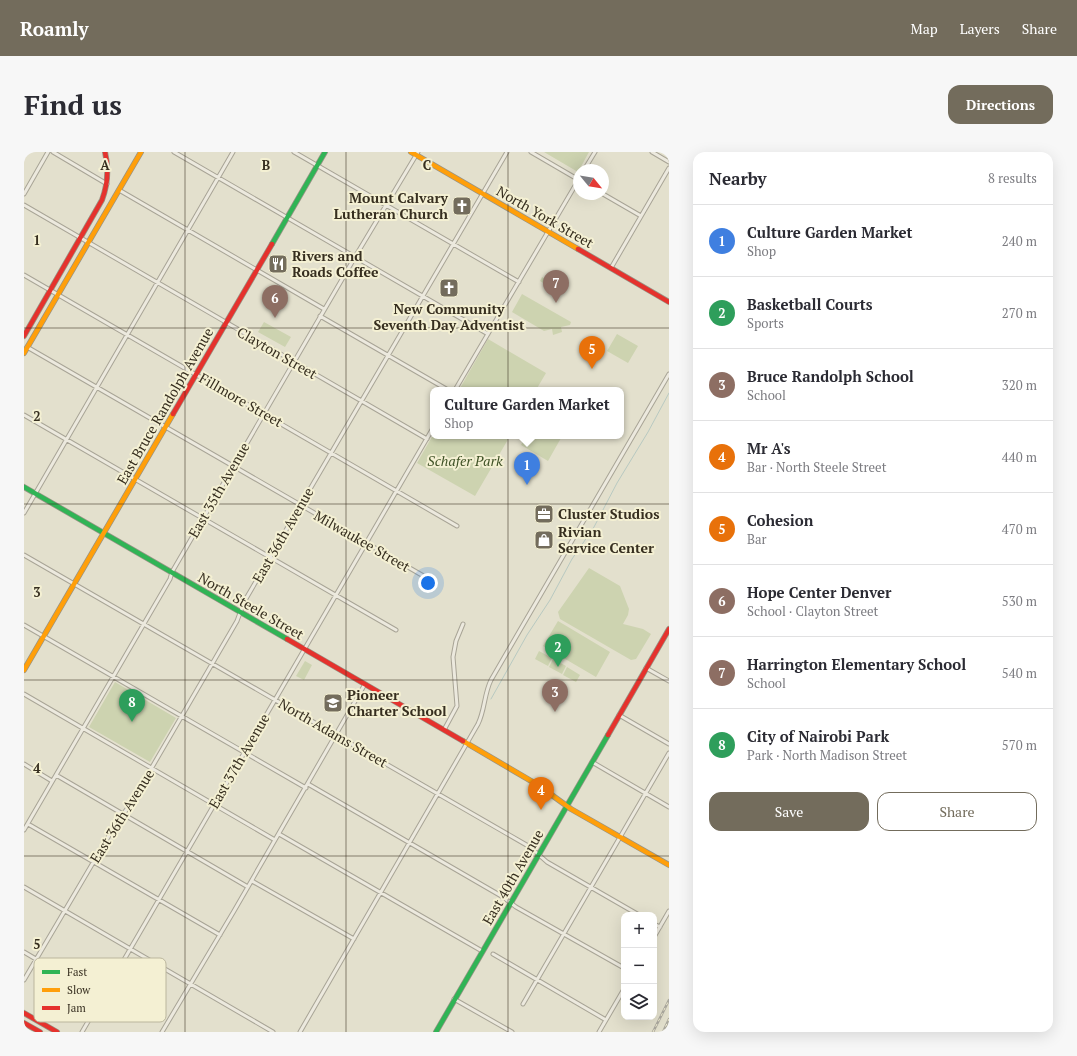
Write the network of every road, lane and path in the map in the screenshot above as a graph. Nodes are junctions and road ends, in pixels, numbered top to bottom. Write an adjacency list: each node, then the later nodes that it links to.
1 (48, 152): 24 (street)
2 (52, 152): 21 (street)
3 (105, 152): 21 (street)
4 (141, 152): 23 (street)
5 (174, 152): 20 (street)
6 (233, 152): 20 (street)
7 (294, 152): 17 (street)
8 (325, 152): 17 (street, East Bruce Randolph Avenue)
9 (411, 152): 14 (street, North York Street)
10 (507, 152): 25 (street, East 36th Avenue)
11 (531, 152): 19 (street)
12 (595, 152): 16 (street)
13 (652, 152): 15 (street)
14 (417, 154): 25 (street, North York Street); 28 (street, East 35th Avenue)
15 (669, 162)
16 (588, 164)
17 (317, 165): 28 (street); 30 (street, East Bruce Randolph Avenue)
18 (669, 168): 29 (street)
19 (573, 176)
20 (218, 178): 30 (street); 31 (street)
21 (107, 184): 33 (street)
22 (573, 189): 32 (street)
23 (119, 190): 31 (street); 34 (street)
24 (24, 194)
25 (483, 194): 32 (street, North York Street); 35 (street, East 36th Avenue)
26 (609, 197): 29 (street)
27 (24, 205): 33 (street, Clayton Street)
28 (386, 205): 35 (street); 36 (street, East 35th Avenue)
29 (641, 216): 37 (street)
30 (287, 217): 36 (street); 38 (street, East Bruce Randolph Avenue)
31 (187, 230): 38 (street); 41 (street)
32 (548, 232): 37 (street, North York Street); 40 (street)
33 (81, 238): 34 (street, Clayton Street); 42 (street)
34 (88, 243): 41 (street, Clayton Street); 43 (street)
35 (452, 244): 40 (street); 44 (street, East 36th Avenue)
36 (355, 257): 44 (street); 46 (street, East 35th Avenue)
37 (611, 268): 45 (street, North York Street)
38 (256, 270): 46 (street); 48 (street, East Bruce Randolph Avenue)
39 (24, 275): 42 (street, Fillmore Street)
40 (519, 282): 49 (street)
41 (157, 283): 48 (street, Clayton Street); 50 (street)
42 (50, 291): 43 (street, Fillmore Street); 51 (street)
43 (58, 295): 50 (street, Fillmore Street); 52 (street)
44 (422, 295): 49 (street); 54 (street, East 36th Avenue)
45 (669, 302)
46 (324, 309): 47 (street, East 35th Avenue)
47 (320, 316): 54 (street); 55 (street, East 35th Avenue)
48 (226, 322): 55 (street, Clayton Street); 57 (street, East Bruce Randolph Avenue)
49 (488, 334): 59 (street)
50 (127, 335): 57 (street, Fillmore Street); 60 (street)
51 (24, 336)
52 (27, 347): 53 (street); 60 (street, Milwaukee Street)
53 (24, 352)
54 (387, 355): 58 (street); 61 (street, East 36th Avenue)
55 (294, 362): 61 (street, Clayton Street); 62 (street, East 35th Avenue)
56 (669, 374): 108 (street)
57 (195, 375): 62 (street, Fillmore Street); 64 (street, East Bruce Randolph Avenue)
58 (443, 387)
59 (457, 387)
60 (96, 388): 64 (street, Milwaukee Street); 67 (street)
61 (361, 401): 66 (street, Clayton Street); 68 (street, East 36th Avenue)
62 (264, 413): 68 (street, Fillmore Street); 69 (street, East 35th Avenue)
63 (24, 415): 67 (street)
64 (165, 427): 69 (street, Milwaukee Street); 70 (street, East Bruce Randolph Avenue)
65 (430, 434): 66 (street, East 37th Avenue)
66 (427, 439): 72 (street, East 37th Avenue)
67 (66, 440): 70 (street); 73 (street)
68 (331, 452): 72 (street, Fillmore Street); 74 (street, East 36th Avenue)
69 (233, 466): 74 (street, Milwaukee Street); 76 (street, East 35th Avenue)
70 (135, 479): 76 (street); 78 (street, East Bruce Randolph Avenue)
71 (24, 487): 73 (street, North Steele Street)
72 (397, 490): 77 (street, Fillmore Street); 79 (street, East 37th Avenue)
73 (35, 493): 75 (street); 78 (street, North Steele Street)
74 (300, 505): 79 (street, Milwaukee Street); 81 (street, East 36th Avenue)
75 (24, 513)
76 (203, 519): 81 (street); 82 (street, East 35th Avenue)
77 (457, 526)
78 (104, 533): 82 (street, North Steele Street); 84 (street, East Bruce Randolph Avenue)
79 (366, 543): 83 (street, Milwaukee Street); 85 (street, East 37th Avenue)
80 (24, 555): 84 (street, North Adams Street)
81 (270, 557): 85 (street); 86 (street, East 36th Avenue)
82 (172, 572): 86 (street, North Steele Street); 87 (street, East 35th Avenue)
83 (426, 578)
84 (74, 584): 87 (street, North Adams Street); 92 (street, East Bruce Randolph Avenue)
85 (336, 596): 91 (street); 93 (street, East 37th Avenue)
86 (240, 612): 93 (street, North Steele Street); 94 (street, East 36th Avenue)
87 (144, 624): 94 (street, North Adams Street); 97 (street, East 35th Avenue)
88 (463, 624): 105 (street)
89 (24, 625): 92 (street)
90 (669, 629): 95 (street, East 40th Avenue)
91 (396, 630)
92 (44, 636): 96 (street, East Bruce Randolph Avenue); 97 (street)
93 (304, 650): 99 (street, North Steele Street); 101 (street, East 37th Avenue)
94 (212, 664): 101 (street, North Adams Street); 103 (street, East 36th Avenue)
95 (646, 668): 98 (street); 102 (street, East 40th Avenue)
96 (24, 670)
97 (113, 676): 103 (street); 104 (street, East 35th Avenue)
98 (669, 681)
99 (365, 684): 105 (street, North Steele Street); 106 (street)
100 (24, 694): 104 (street)
101 (275, 700): 106 (street, North Adams Street); 109 (street, East 37th Avenue)
102 (619, 715): 107 (street); 111 (street, East 40th Avenue)
103 (182, 716): 109 (street); 113 (street, East 36th Avenue)
104 (83, 728): 113 (street); 114 (street, East 35th Avenue)
105 (444, 730): 108 (street, North Steele Street)
106 (336, 735): 116 (street); 118 (street, North Adams Street)
107 (669, 744)
108 (469, 745): 118 (street); 120 (street, North Steele Street)
109 (245, 752): 116 (street); 119 (street, East 37th Avenue)
110 (669, 753): 117 (street)
111 (592, 762): 117 (street); 120 (street, East 40th Avenue)
112 (24, 764): 115 (street)
113 (152, 768): 119 (street); 122 (street, East 36th Avenue)
114 (56, 775): 115 (street, East 35th Avenue); 122 (street)
115 (52, 781): 123 (street, East 35th Avenue)
116 (307, 786): 125 (street); 128 (street)
117 (646, 793): 121 (street); 126 (street)
118 (438, 794): 128 (street); 130 (street, North Adams Street)
119 (214, 804): 127 (street); 129 (street, East 37th Avenue)
120 (567, 806): 126 (street, North Steele Street); 130 (street, East 40th Avenue)
121 (669, 807)
122 (123, 814): 129 (street); 131 (street, East 36th Avenue)
123 (28, 824): 124 (street, East 35th Avenue); 131 (street)
124 (24, 830)
125 (279, 834): 127 (street); 137 (street)
126 (620, 837): 132 (street, North Steele Street); 136 (street)
127 (275, 840): 133 (street)
128 (409, 843): 137 (street); 139 (street)
129 (187, 851): 135 (street); 138 (street, East 37th Avenue)
130 (538, 855): 136 (street, North Adams Street); 139 (street, East 40th Avenue)
131 (93, 862): 138 (street); 140 (street, East 36th Avenue)
132 (669, 865)
133 (252, 881): 135 (street); 148 (street)
134 (24, 887): 140 (street)
135 (248, 887): 147 (street)
136 (591, 887): 142 (street, North Adams Street); 146 (street)
137 (380, 892): 148 (street); 150 (street)
138 (158, 900): 147 (street); 149 (street, East 37th Avenue)
139 (510, 902): 146 (street); 150 (street, East 40th Avenue)
140 (64, 911): 149 (street); 154 (street, East 36th Avenue)
141 (669, 911): 144 (street)
142 (634, 912)
143 (657, 926): 144 (street)
144 (660, 927): 145 (street)
145 (657, 932)
146 (563, 934): 158 (street); 161 (street)
147 (220, 935): 162 (street)
148 (354, 940): 180 (street)
149 (130, 949): 155 (street, East 37th Avenue); 156 (street)
150 (482, 951): 164 (street, East 40th Avenue)
151 (24, 952): 153 (street)
152 (493, 954): 161 (street)
153 (34, 958)
154 (37, 958)
155 (125, 958)
156 (146, 958)
157 (34, 962): 160 (street, East 36th Avenue)
158 (621, 966)
159 (166, 970): 162 (street)
160 (24, 980)
161 (537, 980): 165 (street); 168 (street)
162 (191, 984): 172 (street); 177 (street)
163 (621, 994): 168 (street)
164 (454, 999): 173 (street); 181 (street, East 40th Avenue)
165 (523, 1004)
166 (24, 1013): 167 (street)
167 (34, 1019)
168 (606, 1020): 183 (street)
169 (40, 1022): 175 (street)
170 (88, 1022): 176 (street, East 37th Avenue)
171 (24, 1023): 174 (street)
172 (266, 1028): 178 (street); 179 (street)
173 (507, 1031): 182 (street)
174 (40, 1032)
175 (57, 1032)
176 (82, 1032)
177 (162, 1032)
178 (264, 1032)
179 (273, 1032)
180 (300, 1032)
181 (436, 1032)
182 (512, 1032)
183 (599, 1032)

